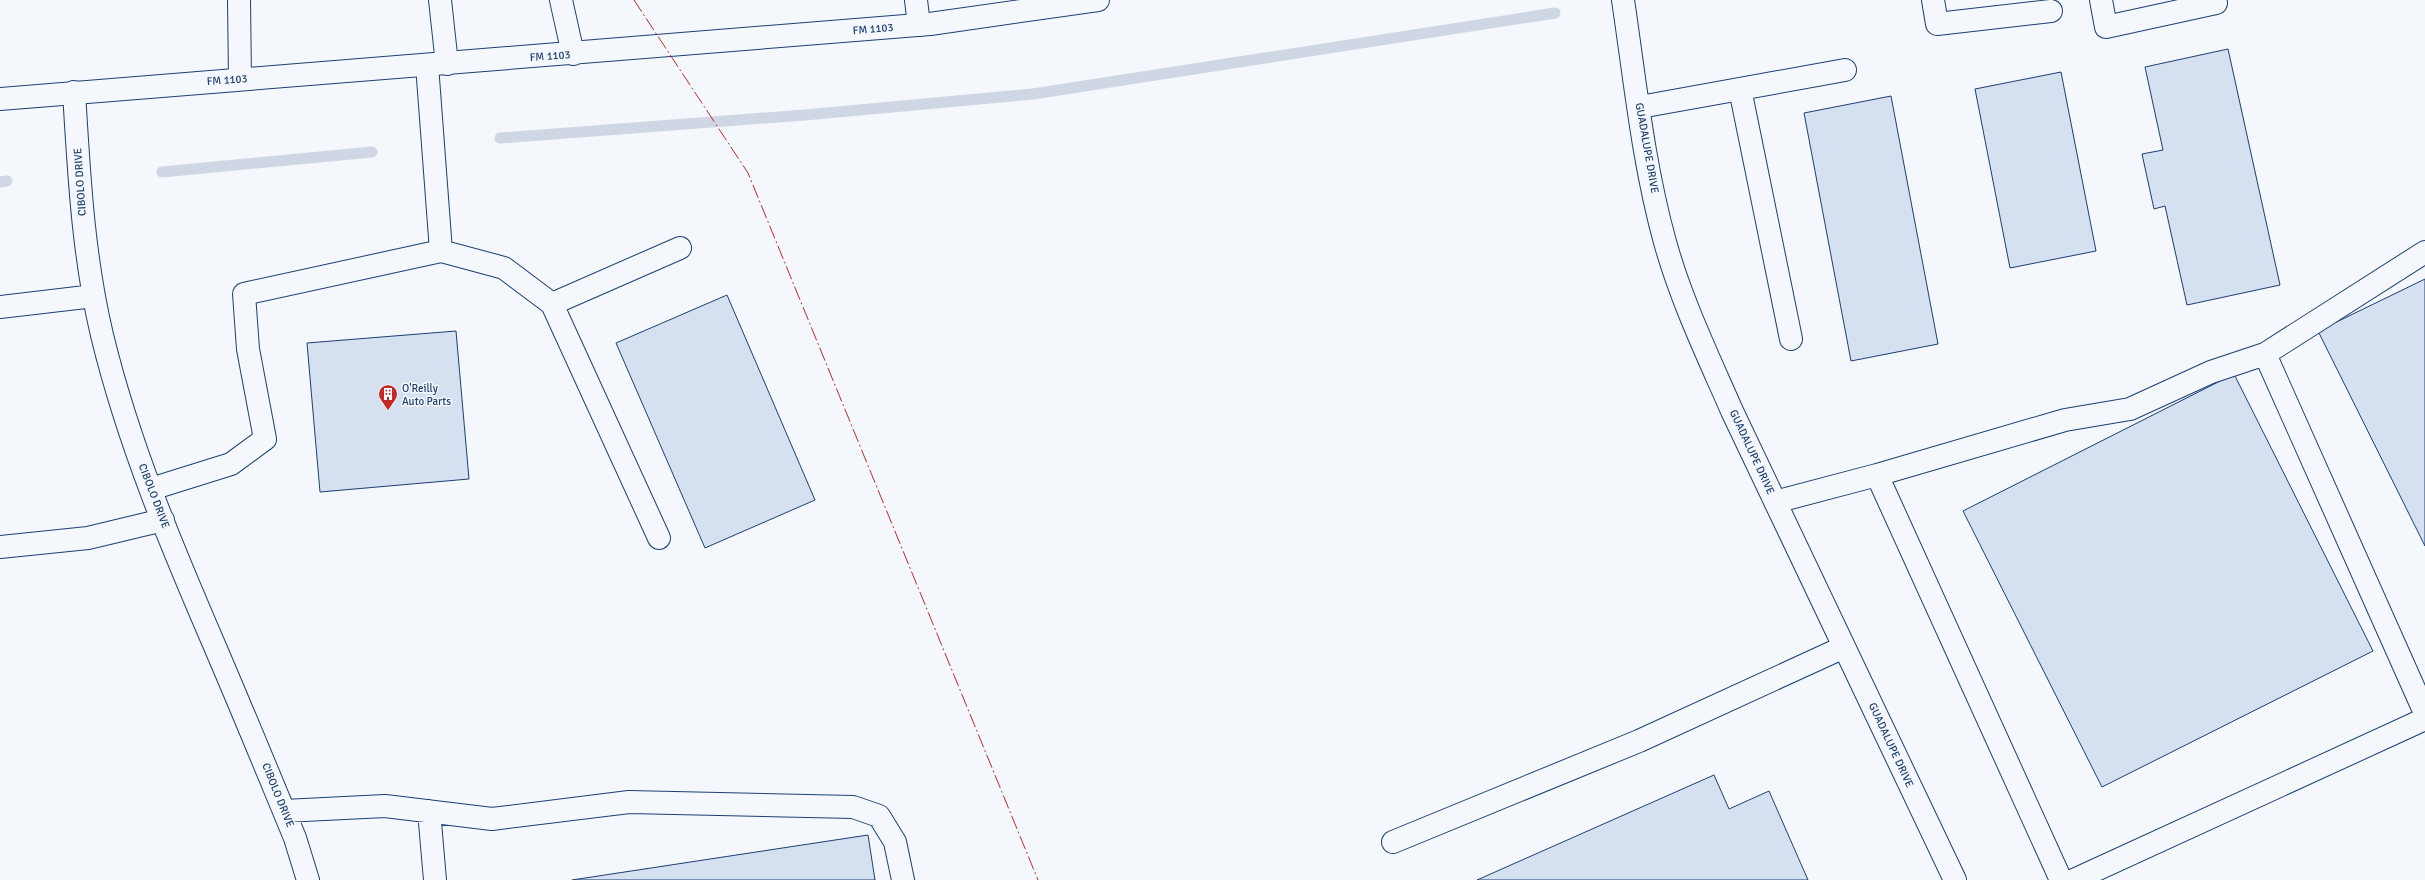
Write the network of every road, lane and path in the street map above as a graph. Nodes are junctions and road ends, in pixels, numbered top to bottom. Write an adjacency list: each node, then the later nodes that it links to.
1 (239, 0): 15 (street)
2 (440, 0): 13 (street)
3 (561, 0): 12 (street)
4 (916, 0): 11 (street)
5 (1098, 0): 11 (street, FM 1103 / FM 1103)
6 (1623, 0): 19 (street, GUADALUPE DRIVE)
7 (1933, 0): 10 (street)
8 (2101, 0): 9 (street)
9 (2216, 3)
10 (2051, 11)
11 (919, 25): 12 (street, FM 1103 / FM 1103)
12 (573, 54): 13 (street, FM 1103 / FM 1103)
13 (437, 65): 15 (street, FM 1103 / FM 1103); 21 (street)
14 (1845, 70): 16 (street)
15 (240, 79): 17 (street, FM 1103 / FM 1103)
16 (1740, 89): 19 (street); 26 (street)
17 (74, 92): 18 (street, FM 1103 / FM 1103); 23 (street, CIBOLO DRIVE)
18 (0, 99)
19 (1640, 107): 30 (street, GUADALUPE DRIVE)
20 (680, 248): 24 (street)
21 (441, 251): 24 (street); 29 (street)
22 (2425, 252): 27 (street)
23 (94, 296): 25 (street); 29 (street, CIBOLO DRIVE)
24 (552, 304): 32 (street)
25 (0, 308)
26 (1791, 339)
27 (2265, 354): 28 (street); 35 (street)
28 (1877, 475): 30 (street); 44 (street)
29 (151, 489): 31 (street, CIBOLO DRIVE)
30 (1775, 502): 34 (street, GUADALUPE DRIVE)
31 (163, 520): 33 (street); 37 (street, CIBOLO DRIVE)
32 (659, 538)
33 (0, 547)
34 (1844, 647): 39 (street); 43 (street, GUADALUPE DRIVE)
35 (2425, 713)
36 (2425, 719): 45 (street)
37 (284, 811): 38 (street); 40 (street, CIBOLO DRIVE)
38 (429, 811): 41 (street); 42 (street)
39 (1393, 842)
40 (308, 880)
41 (435, 880)
42 (903, 880)
43 (1955, 880)
44 (2061, 880)
45 (2074, 880)

